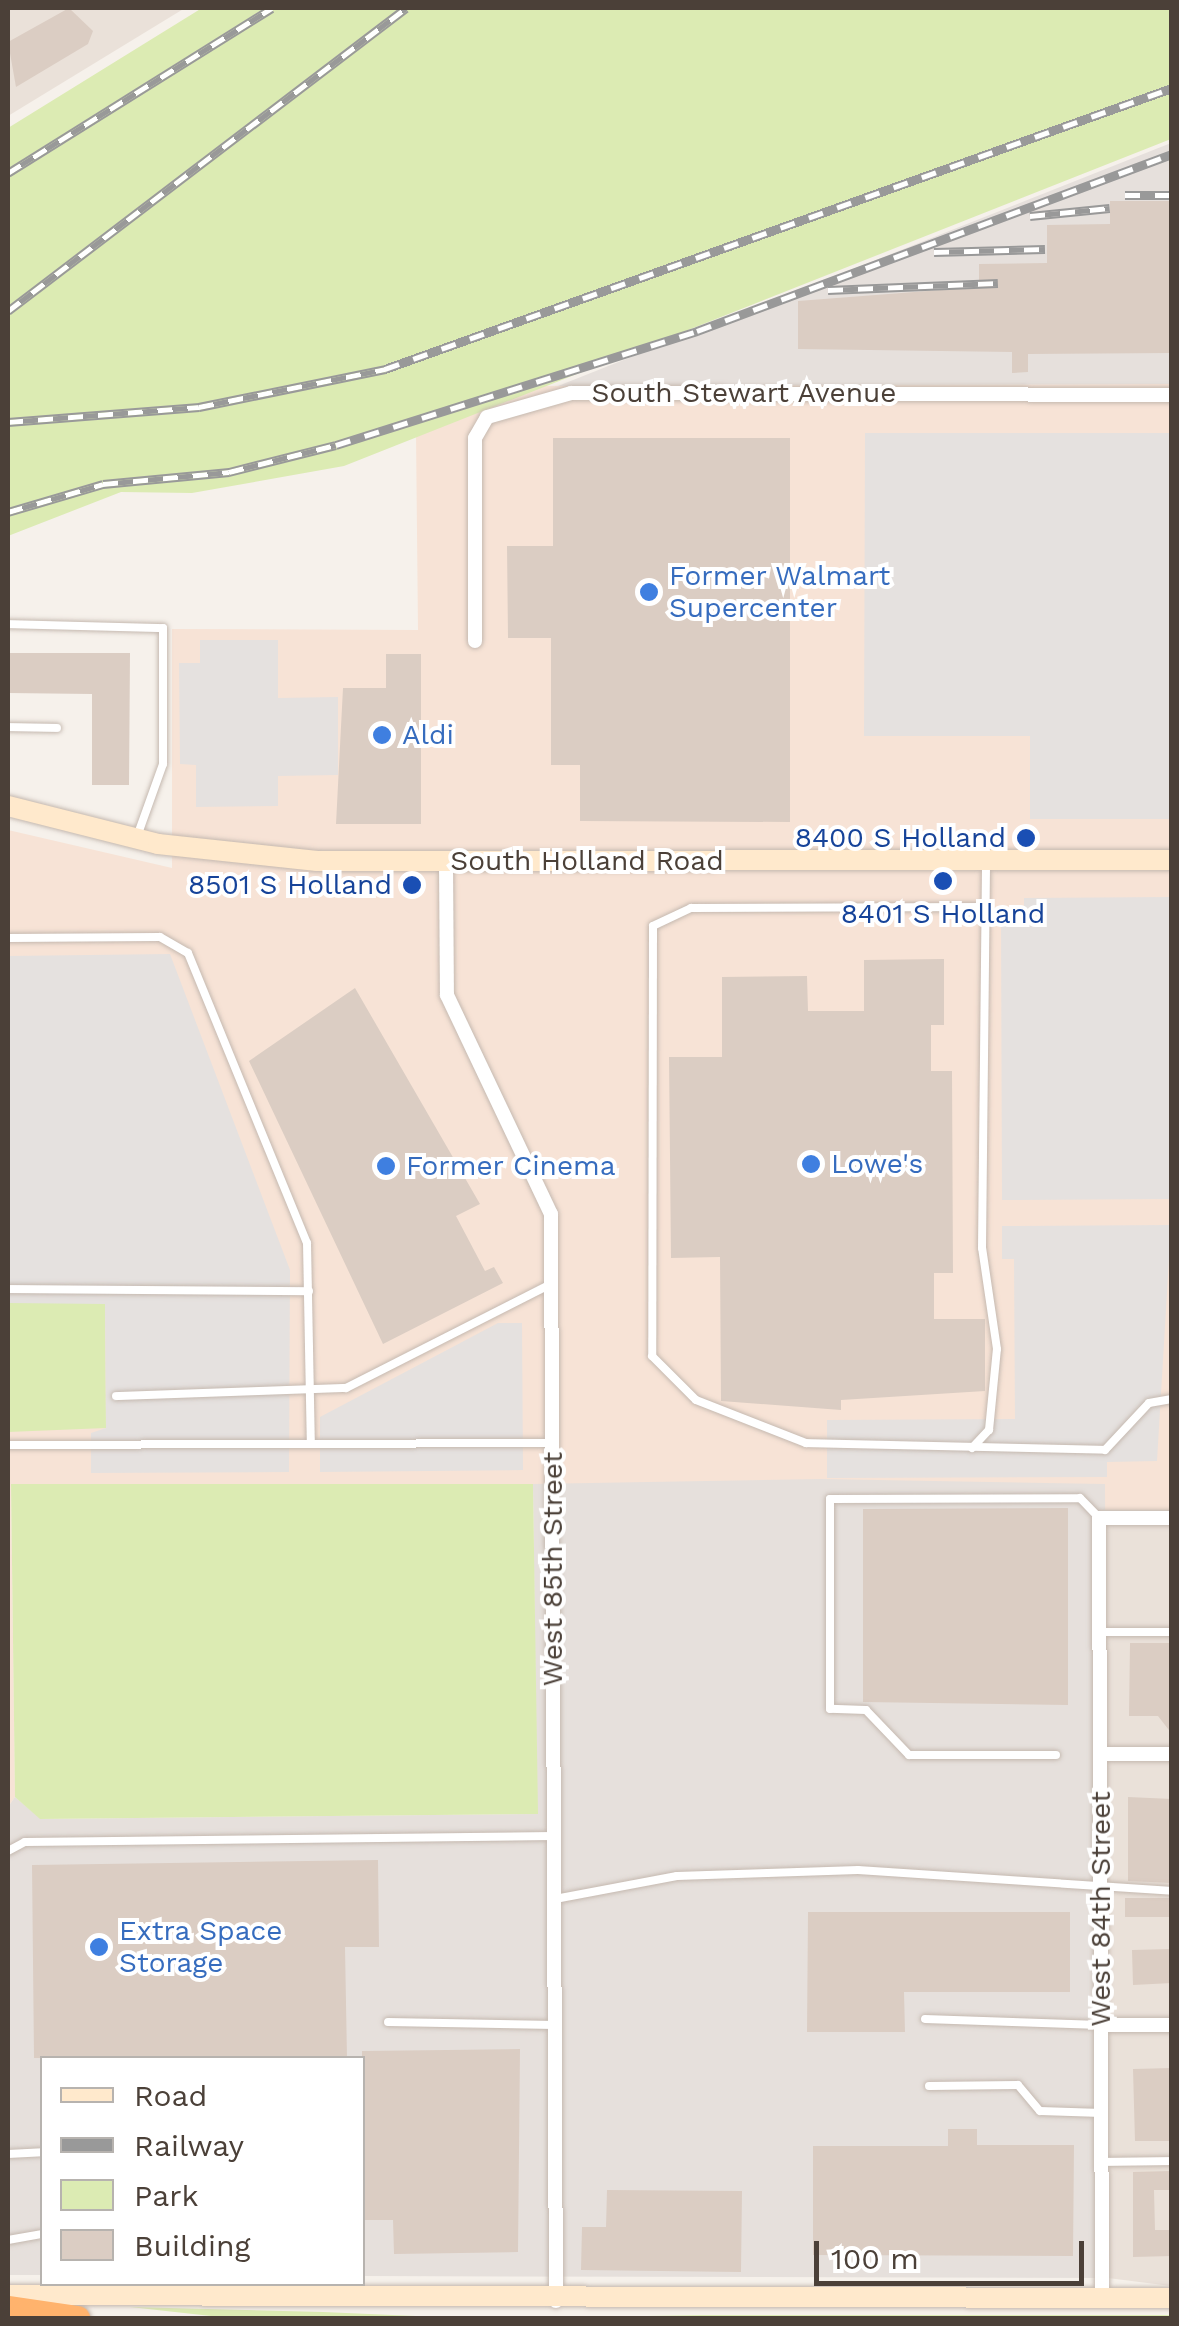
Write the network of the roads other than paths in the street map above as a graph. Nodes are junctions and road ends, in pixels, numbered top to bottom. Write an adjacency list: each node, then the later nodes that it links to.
1 (1172, 395): 3 (street, South Stewart Avenue)
2 (8, 624): 7 (lane)
3 (475, 641)
4 (8, 727): 5 (lane)
5 (57, 728)
6 (8, 806): 7 (main road, South Holland Road)
7 (136, 838): 10 (main road, South Holland Road)
8 (986, 860): 9 (main road, South Holland Road); 10 (main road, South Holland Road); 11 (lane)
9 (1172, 860)
10 (446, 861): 13 (street, West 85th Street)
11 (984, 907): 22 (lane); 22 (lane)
12 (8, 938): 15 (lane)
13 (552, 1284): 16 (lane); 20 (street, West 85th Street)
14 (8, 1289): 15 (lane)
15 (309, 1292): 16 (lane)
16 (310, 1395): 17 (lane); 19 (lane)
17 (116, 1396)
18 (1172, 1400): 22 (lane)
19 (311, 1444): 20 (lane); 21 (lane)
20 (552, 1444): 30 (street, West 85th Street)
21 (8, 1445)
22 (972, 1448)
23 (1099, 1518): 24 (street); 25 (street, West 84th Street); 29 (lane)
24 (1172, 1518)
25 (1099, 1632): 26 (lane); 27 (street, West 84th Street)
26 (1172, 1632)
27 (1100, 1754): 28 (street); 32 (street, West 84th Street)
28 (1172, 1754)
29 (1056, 1755)
30 (554, 1836): 31 (lane); 34 (street, West 85th Street)
31 (8, 1851)
32 (1101, 1891): 33 (lane); 34 (lane); 38 (street, West 84th Street)
33 (1172, 1891)
34 (554, 1900): 37 (street, West 85th Street)
35 (925, 2019): 38 (lane)
36 (388, 2022): 37 (lane)
37 (555, 2025): 51 (street, West 85th Street)
38 (1102, 2025): 39 (street); 41 (street, West 84th Street)
39 (1172, 2025)
40 (929, 2086): 41 (lane)
41 (1102, 2113): 44 (street, West 84th Street)
42 (40, 2152): 43 (lane)
43 (8, 2154)
44 (1102, 2162): 45 (lane); 50 (street, West 84th Street)
45 (1172, 2162)
46 (40, 2234): 47 (lane)
47 (8, 2240)
48 (8, 2295): 51 (main road)
49 (1172, 2298): 50 (main road)
50 (1102, 2299): 51 (main road)
51 (556, 2301)
52 (8, 2308): 53 (highway)
53 (78, 2318)

